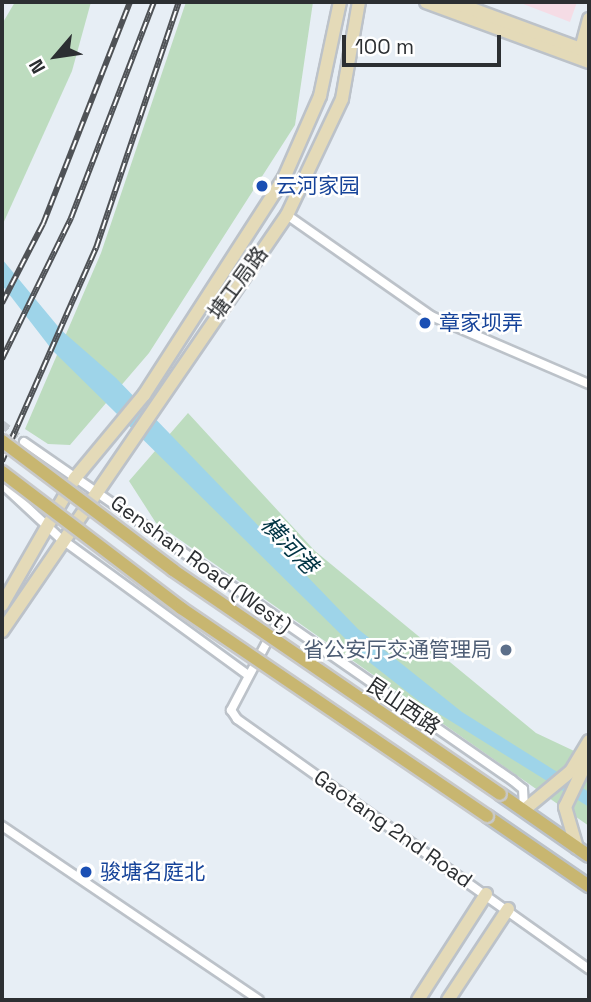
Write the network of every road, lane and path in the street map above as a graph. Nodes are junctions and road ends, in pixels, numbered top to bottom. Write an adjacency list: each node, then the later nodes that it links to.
1 (340, 2): 13 (main road, 塘工局路)
2 (359, 2): 8 (main road, 塘工局路)
3 (425, 2): 7 (main road)
4 (453, 2): 6 (main road)
5 (589, 19): 6 (main road)
6 (585, 51)
7 (589, 62)
8 (287, 215): 9 (street); 15 (main road, 塘工局路)
9 (589, 384)
10 (2, 441): 25 (main road, Genshan Road (West), bridge)
11 (24, 442): 13 (street, 艮山西路)
12 (2, 471): 29 (main road, bridge)
13 (75, 478): 15 (street, 艮山西路); 16 (main road, 塘工局路)
14 (2, 484): 16 (street)
15 (95, 491): 17 (main road, 塘工局路); 19 (street, 艮山西路)
16 (46, 527): 17 (street); 18 (main road, 塘工局路)
17 (60, 538): 20 (main road, 塘工局路); 21 (street)
18 (2, 605)
19 (278, 621): 21 (street); 25 (street, 艮山西路)
20 (2, 631)
21 (248, 675): 30 (street, Gaotang 2nd Road)
22 (589, 741): 24 (main road)
23 (589, 757): 24 (main road)
24 (574, 775): 25 (main road); 27 (main road)
25 (524, 810): 27 (main road, Genshan Road (West))
26 (2, 826): 35 (street)
27 (577, 848): 28 (main road, Genshan Road (West))
28 (589, 856)
29 (589, 886)
30 (486, 894): 31 (street, Gaotang 2nd Road); 32 (main road)
31 (508, 909): 33 (street, Gaotang 2nd Road); 34 (main road)
32 (443, 962): 34 (main road); 36 (main road)
33 (589, 969)
34 (464, 976): 37 (main road)
35 (259, 1000)
36 (418, 1000)
37 (448, 1000)

